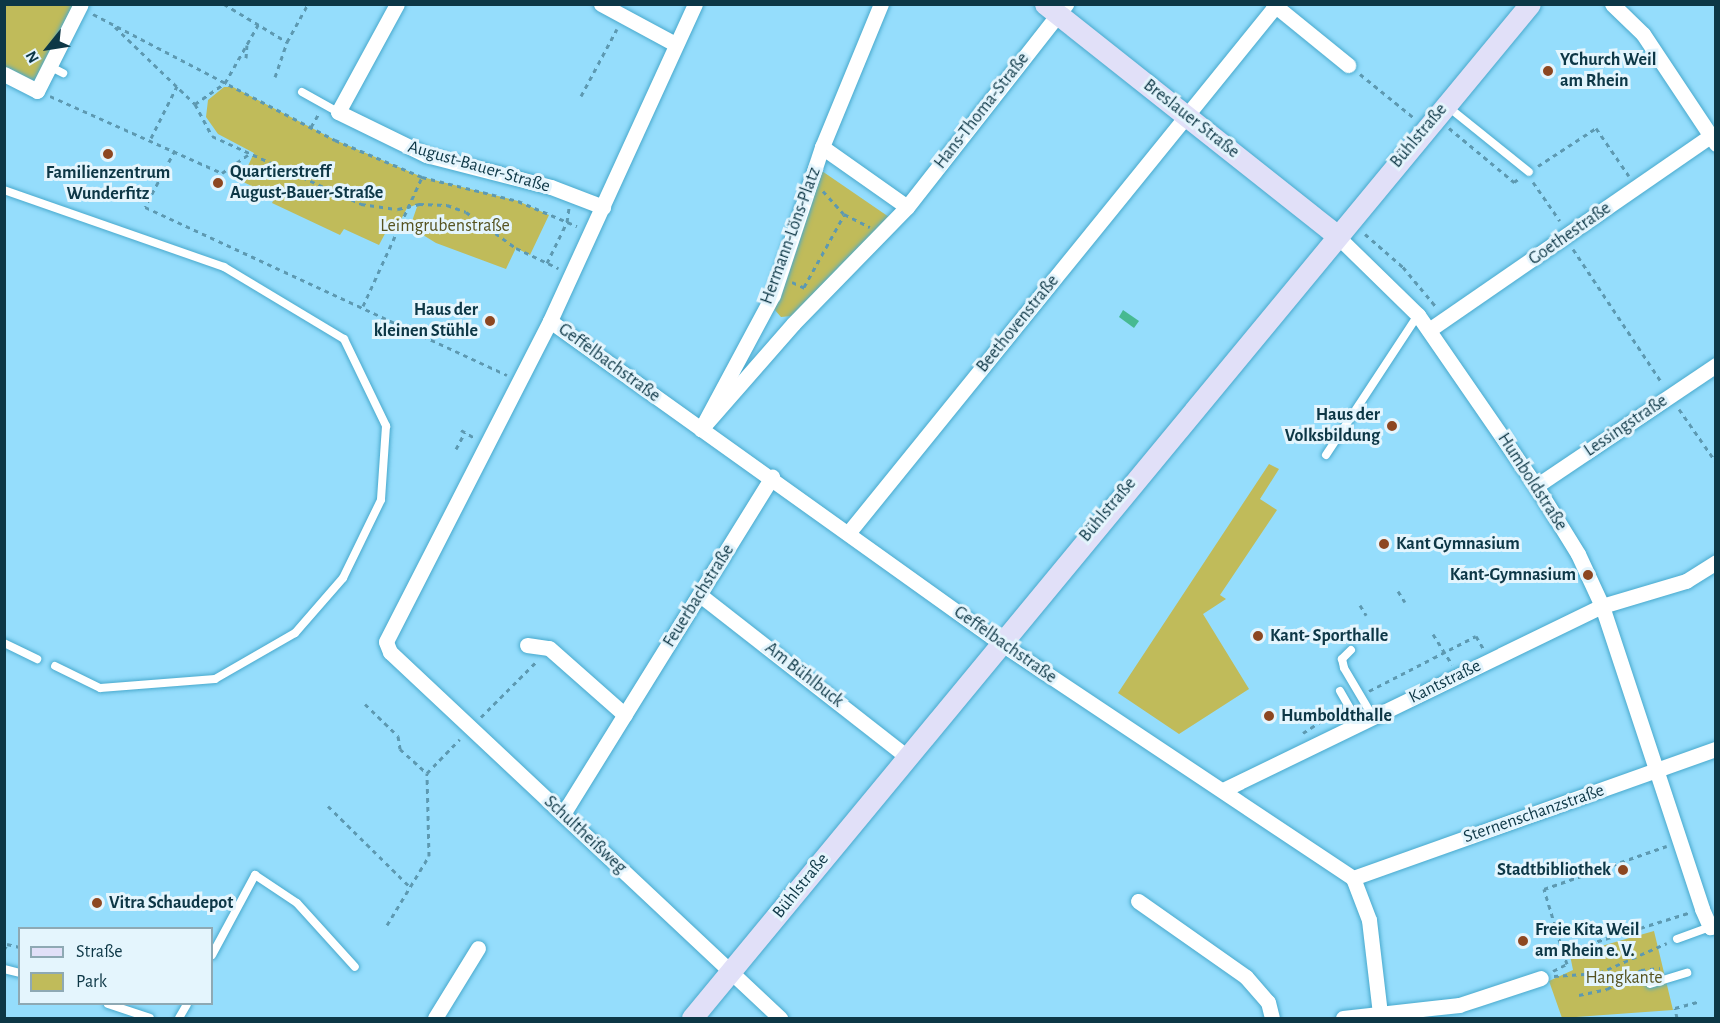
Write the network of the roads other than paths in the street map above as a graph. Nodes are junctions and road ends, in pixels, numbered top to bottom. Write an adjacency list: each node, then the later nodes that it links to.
1 (397, 4): 16 (street)
2 (601, 4): 10 (street)
3 (695, 4): 10 (street)
4 (881, 4): 20 (street)
5 (1530, 4): 18 (street, Bühlstraße)
6 (1612, 4): 19 (street)
7 (1275, 5): 11 (street); 17 (street, Beethovenstraße)
8 (80, 6): 12 (street)
9 (1056, 8): 17 (street, Breslauer Straße); 24 (street, Hans-Thoma-Straße)
10 (675, 44): 23 (street)
11 (1348, 65)
12 (50, 66): 13 (lane); 14 (street)
13 (63, 73)
14 (4, 74)
15 (302, 92): 16 (lane)
16 (338, 112): 23 (street, August-Bauer-Straße)
17 (1187, 116): 25 (street, Breslauer Straße); 34 (street, Beethovenstraße)
18 (1436, 117): 21 (lane); 25 (street, Bühlstraße)
19 (1713, 140): 28 (street, Goethestraße)
20 (822, 147): 24 (street, Hermann-Löns-Platz); 30 (street, Hermann-Löns-Platz)
21 (1529, 172)
22 (4, 190): 43 (lane)
23 (603, 207): 27 (street)
24 (907, 207): 30 (street, Hermann-Löns-Platz)
25 (1341, 228): 26 (street, Humboldstraße); 38 (street, Bühlstraße)
26 (1418, 315): 28 (street, Humboldstraße); 31 (lane)
27 (550, 321): 30 (street, Geffelbachstraße); 52 (street, Schultheißweg)
28 (1429, 330): 33 (street, Humboldstraße)
29 (1716, 365): 33 (street, Lessingstraße)
30 (701, 429): 32 (street, Geffelbachstraße)
31 (1326, 455)
32 (772, 477): 34 (street, Geffelbachstraße); 36 (street, Feuerbachstraße)
33 (1536, 486): 37 (street, Humboldstraße)
34 (849, 532): 38 (street, Geffelbachstraße)
35 (1716, 562): 37 (street, Kantstraße)
36 (700, 595): 45 (street, Feuerbachstraße); 49 (street, Am Bühlbuck)
37 (1602, 606): 46 (street, Kantstraße); 50 (street, Humboldstraße)
38 (999, 642): 49 (street, Bühlstraße); 51 (street, Geffelbachstraße)
39 (4, 644): 42 (lane)
40 (527, 645): 45 (street)
41 (1351, 650): 46 (lane)
42 (37, 659)
43 (55, 666)
44 (1340, 691): 47 (lane)
45 (625, 715): 52 (street, Feuerbachstraße)
46 (1373, 717): 47 (street, Kantstraße)
47 (1359, 724): 51 (street, Kantstraße)
48 (1716, 749): 50 (street, Sternenschanzstraße)
49 (907, 757): 60 (street, Bühlstraße)
50 (1657, 771): 53 (street, Sternenschanzstraße); 55 (street, Humboldstraße)
51 (1223, 790): 53 (street, Geffelbachstraße)
52 (563, 814): 60 (street, Schultheißweg)
53 (1353, 878): 65 (street)
54 (1138, 901): 70 (street)
55 (1713, 926): 56 (lane)
56 (1677, 939)
57 (478, 948): 67 (street)
58 (213, 953): 59 (lane)
59 (355, 967)
60 (731, 972): 68 (street, Bühlstraße); 69 (street, Schultheißweg)
61 (1688, 973): 63 (lane)
62 (1541, 978): 65 (street)
63 (1650, 984)
64 (111, 1005): 66 (lane)
65 (1380, 1014): 71 (street)
66 (150, 1018)
67 (435, 1018)
68 (692, 1018)
69 (780, 1018)
70 (1272, 1018)
71 (1343, 1018)

